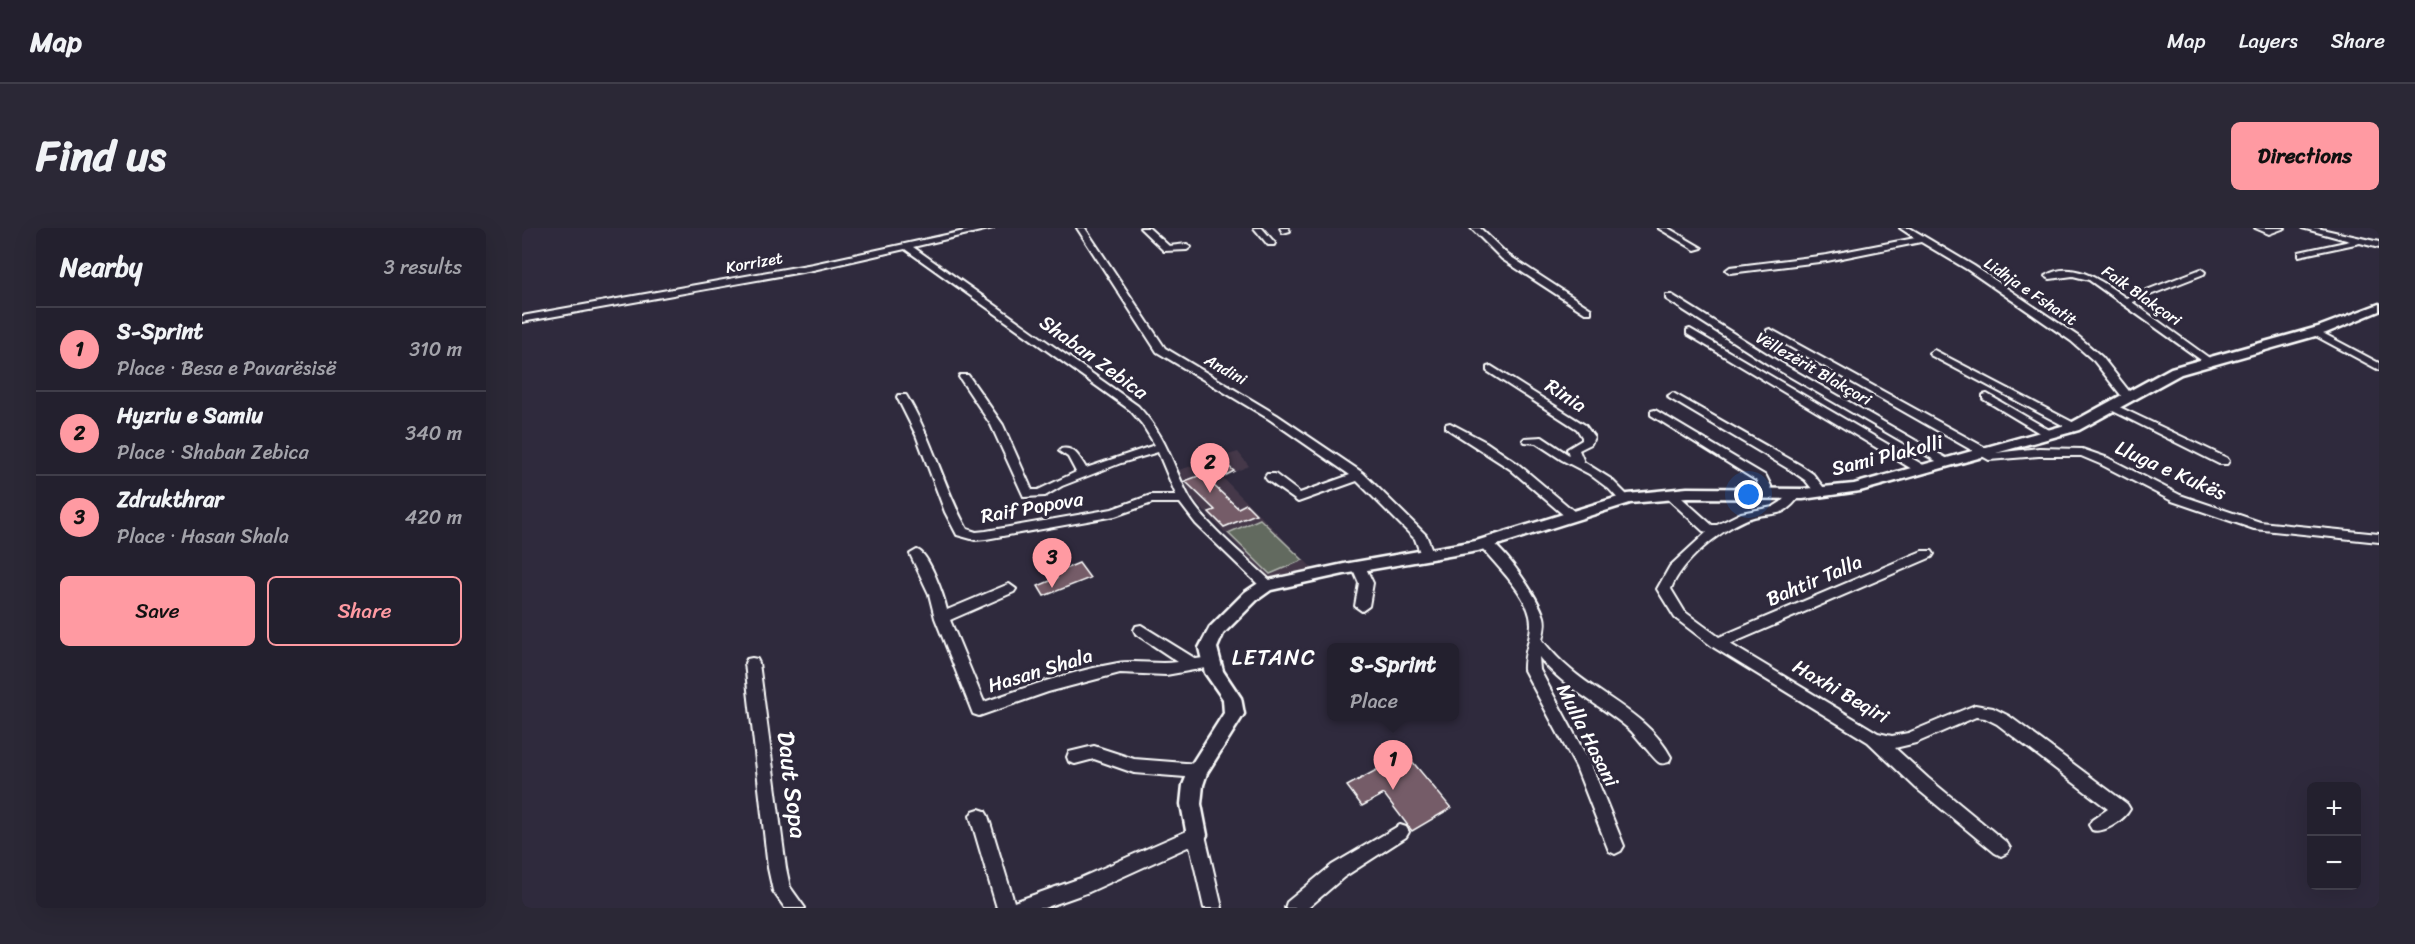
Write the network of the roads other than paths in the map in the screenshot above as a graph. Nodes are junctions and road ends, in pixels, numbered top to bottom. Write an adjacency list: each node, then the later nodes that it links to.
1 (989, 228): 16 (street, Korrizet)
2 (1081, 228): 53 (street, Andini)
3 (1144, 228): 15 (street)
4 (1258, 228): 13 (street)
5 (1474, 228): 25 (street)
6 (1662, 228): 17 (street)
7 (1904, 228): 11 (street, Lidhja e Fshatit)
8 (2259, 228): 9 (street)
9 (2281, 228)
10 (2306, 228): 12 (street)
11 (1923, 239): 19 (street); 36 (street, Lidhja e Fshatit)
12 (2362, 242): 14 (street); 18 (street)
13 (1271, 243)
14 (2379, 245)
15 (1187, 247)
16 (907, 248): 26 (street, Korrizet); 45 (street, Shaban Zebica)
17 (1698, 248)
18 (2301, 254)
19 (1730, 270)
20 (2201, 272): 23 (street)
21 (2050, 276): 23 (street, Faik Blakçori)
22 (1669, 297): 50 (street, Vëllezërit Blakçori)
23 (2127, 301): 31 (street, Faik Blakçori)
24 (2379, 307): 28 (street, Sami Plakolli)
25 (1588, 311)
26 (522, 319)
27 (1770, 332): 47 (street, Sami Plakolli)
28 (2315, 332): 31 (street, Sami Plakolli); 32 (street)
29 (1690, 333): 51 (street)
30 (1934, 353): 42 (street)
31 (2208, 362): 36 (street, Sami Plakolli)
32 (2379, 367)
33 (1491, 369): 49 (street, Rinia)
34 (964, 377): 52 (street)
35 (1673, 396): 55 (street)
36 (2128, 396): 39 (street, Sami Plakolli)
37 (902, 397): 59 (street, Raif Popova)
38 (1987, 397): 43 (street)
39 (2113, 407): 42 (street, Sami Plakolli); 48 (street)
40 (1655, 413): 58 (street)
41 (1450, 426): 61 (street)
42 (2074, 427): 43 (street, Sami Plakolli)
43 (2047, 433): 47 (street, Sami Plakolli)
44 (1529, 440): 49 (street)
45 (1162, 447): 52 (street); 59 (street, Shaban Zebica)
46 (1065, 451): 52 (street)
47 (1983, 451): 50 (street, Sami Plakolli); 63 (street, Lluga e Kukës)
48 (2223, 461)
49 (1578, 462): 60 (street)
50 (1947, 462): 51 (street, Sami Plakolli)
51 (1922, 469): 55 (street, Sami Plakolli)
52 (1084, 474)
53 (1359, 476): 54 (street); 67 (street, Andini)
54 (1271, 477)
55 (1821, 492): 57 (street, Sami Plakolli)
56 (1670, 494): 58 (street, Sami Plakolli); 60 (street, Sami Plakolli); 62 (street)
57 (1795, 494): 58 (street, Sami Plakolli); 62 (street, Haxhi Beqiri)
58 (1764, 495)
59 (1184, 499): 69 (street, Shaban Zebica)
60 (1625, 500): 61 (street, Sami Plakolli)
61 (1571, 515): 64 (street, Sami Plakolli)
62 (1720, 531): 75 (street, Haxhi Beqiri)
63 (2379, 538)
64 (1485, 543): 67 (street, Sami Plakolli); 74 (street, Mulla Hasani)
65 (917, 554): 72 (street, Hasan Shala)
66 (1927, 554): 75 (street, Bahtir Talla)
67 (1427, 555): 68 (street, Sami Plakolli)
68 (1359, 567): 69 (street, Sami Plakolli); 71 (street)
69 (1268, 586): 76 (street, Sami Plakolli)
70 (1009, 589): 72 (street)
71 (1362, 606)
72 (942, 618): 78 (street, Hasan Shala)
73 (1141, 630): 78 (street)
74 (1536, 642): 81 (street, Mulla Hasani); 87 (street, Mulla Hasani)
75 (1718, 643): 79 (street, Haxhi Beqiri)
76 (1212, 662): 78 (street, Hasan Shala); 82 (street)
77 (752, 663): 89 (street, Daut Sopa)
78 (1193, 664)
79 (1874, 738): 84 (street, Haxhi Beqiri); 88 (street)
80 (1075, 757): 82 (street)
81 (1663, 758)
82 (1198, 771): 86 (street)
83 (979, 816): 90 (street)
84 (2098, 825)
85 (1400, 832): 93 (street)
86 (1196, 835): 91 (street); 92 (street)
87 (1615, 846)
88 (2001, 848)
89 (796, 908)
90 (1006, 908)
91 (1020, 908)
92 (1213, 908)
93 (1294, 908)

